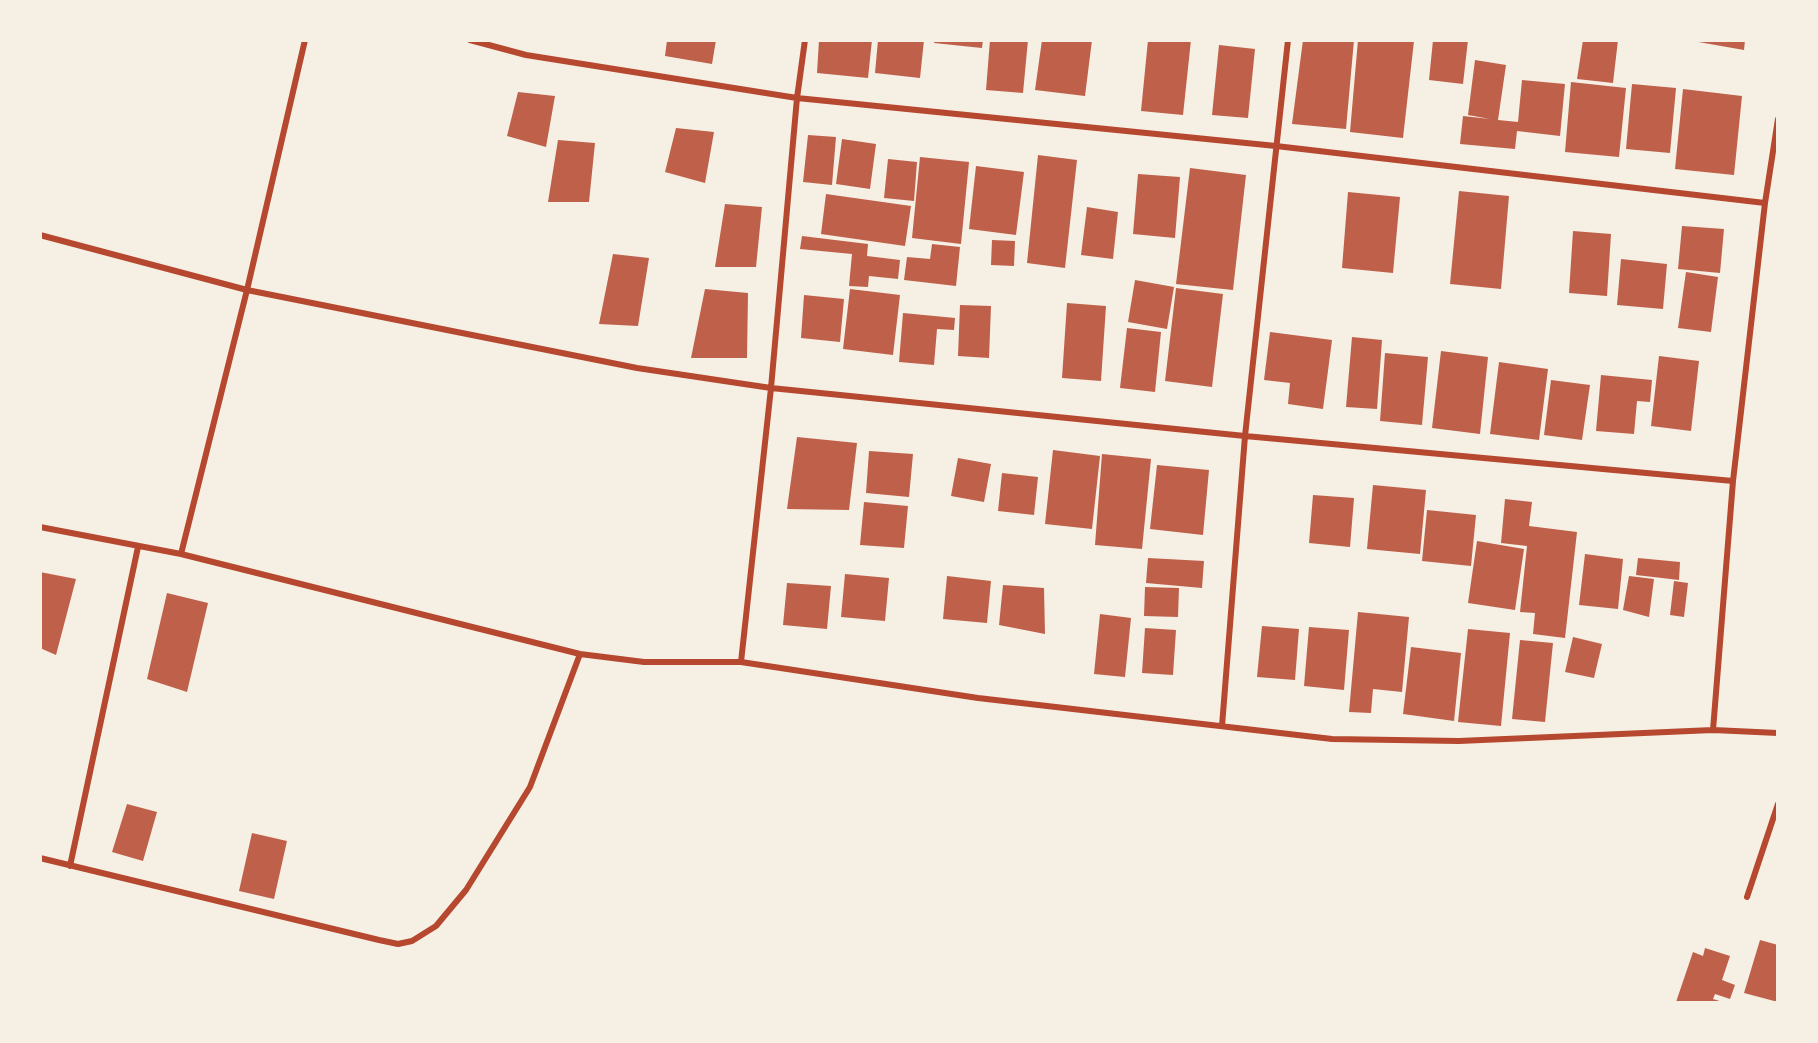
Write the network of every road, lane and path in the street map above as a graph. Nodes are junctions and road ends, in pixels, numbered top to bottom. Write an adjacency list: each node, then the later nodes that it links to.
1 (305, 40): 10 (street)
2 (470, 40): 5 (street)
3 (805, 40): 5 (street)
4 (1288, 40): 7 (street)
5 (797, 99): 7 (street); 11 (street)
6 (1778, 119): 8 (street)
7 (1276, 146): 8 (street); 12 (street)
8 (1765, 203): 13 (street)
9 (40, 235): 10 (street)
10 (247, 290): 11 (street); 16 (street)
11 (771, 388): 12 (street); 18 (street)
12 (1245, 436): 13 (street); 19 (street)
13 (1733, 480): 20 (street)
14 (40, 527): 15 (street)
15 (138, 547): 16 (street); 24 (street)
16 (181, 554): 17 (street)
17 (580, 654): 18 (street); 24 (street)
18 (741, 662): 19 (street)
19 (1222, 726): 20 (street)
20 (1713, 730): 21 (street)
21 (1778, 733)
22 (1778, 804): 25 (street)
23 (40, 858): 24 (street)
24 (70, 866)
25 (1748, 897)

